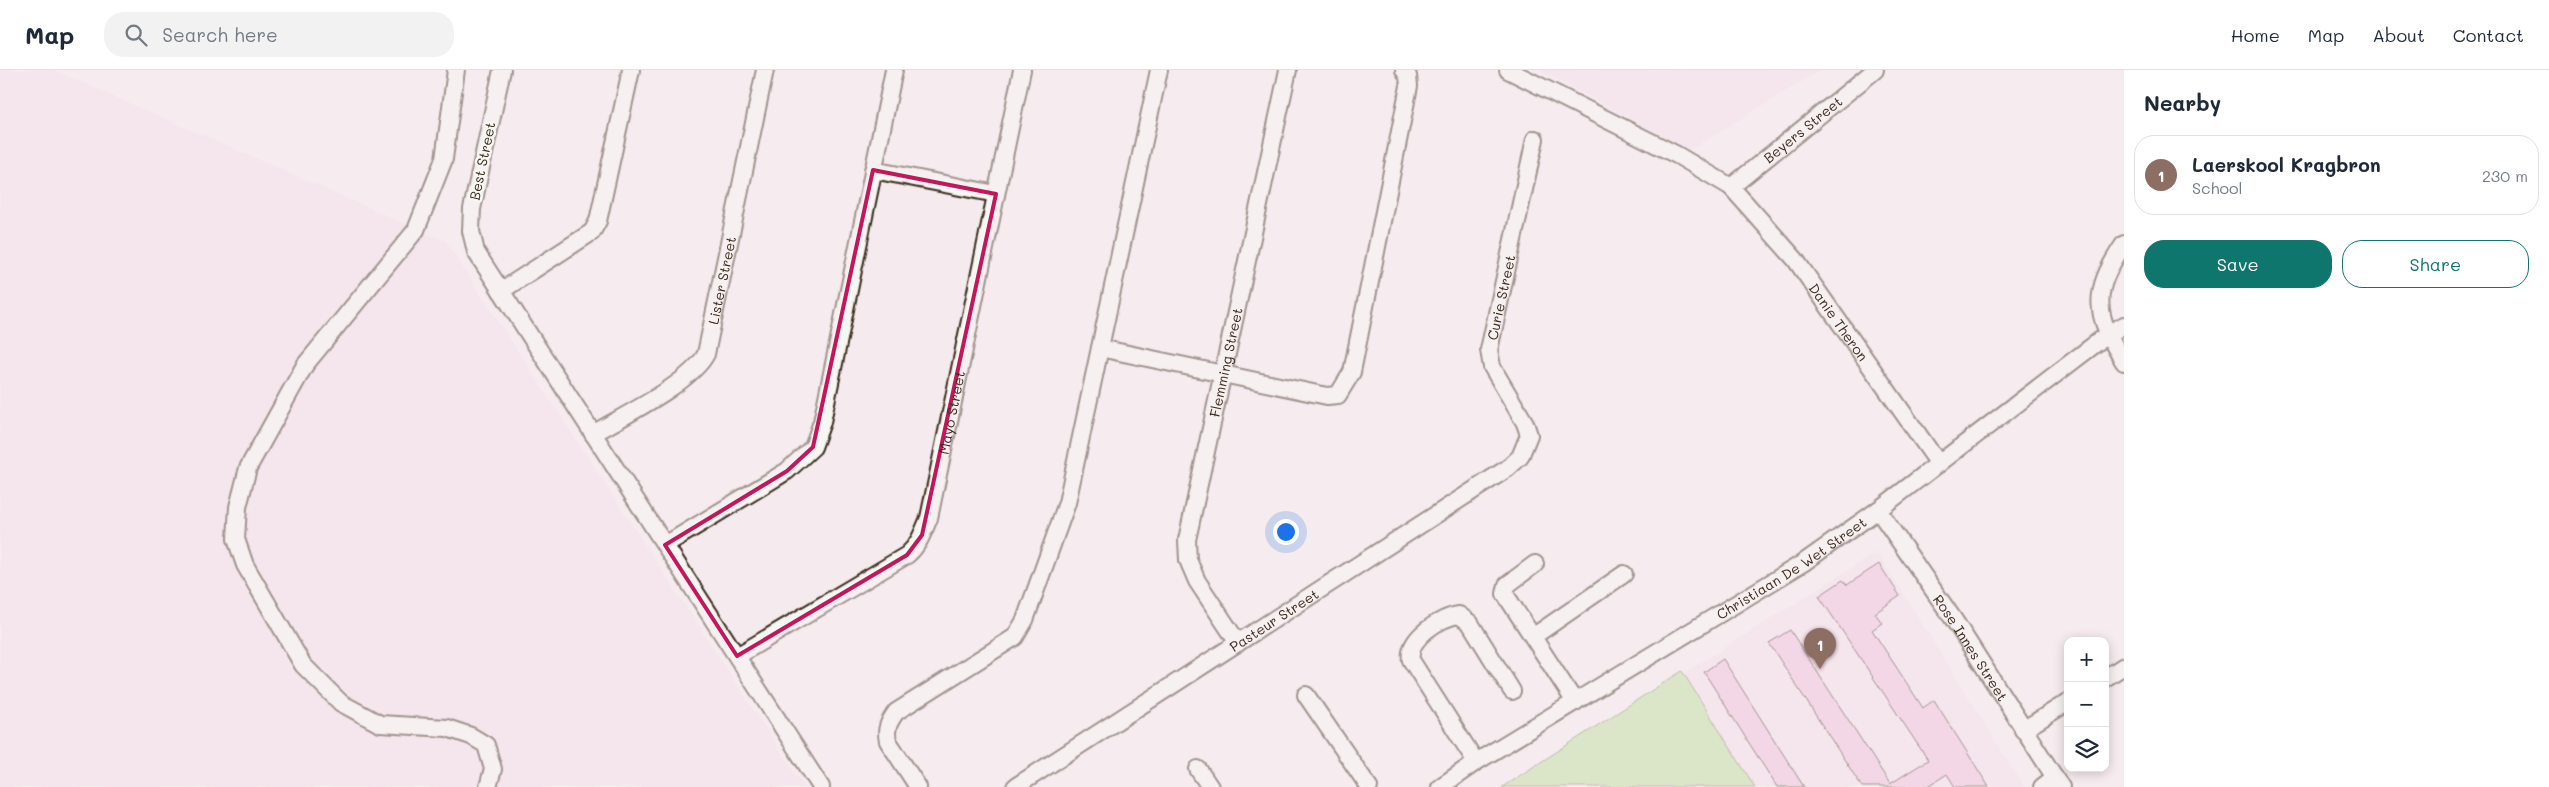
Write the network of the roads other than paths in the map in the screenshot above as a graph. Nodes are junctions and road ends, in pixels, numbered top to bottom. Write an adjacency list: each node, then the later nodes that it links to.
1 (456, 70): 43 (street)
2 (502, 70): 17 (street, Best Street)
3 (631, 70): 17 (street)
4 (765, 70): 23 (street, Lister Street)
5 (894, 70): 13 (street)
6 (1022, 70): 15 (street, Mayo Street)
7 (1159, 70): 20 (street)
8 (1288, 70): 22 (street, Flemming Street)
9 (1404, 70): 22 (street)
10 (1508, 70): 14 (street, Danie Theron)
11 (1875, 70): 14 (street, Beyers Street)
12 (1535, 139): 24 (street, Curie Street)
13 (873, 170): 15 (street); 27 (street)
14 (1731, 187): 25 (street, Danie Theron)
15 (996, 194): 32 (street, Mayo Street)
16 (2124, 244): 19 (street)
17 (501, 291): 23 (street)
18 (2124, 325): 19 (street, Christiaan De Wet Street)
19 (2107, 335): 21 (street); 25 (street, Christiaan De Wet Street)
20 (1100, 348): 22 (street); 45 (street)
21 (2124, 362)
22 (1222, 374): 31 (street, Flemming Street)
23 (593, 434): 27 (street)
24 (1526, 446): 31 (street, Pasteur Street)
25 (1939, 464): 26 (street, Christiaan De Wet Street)
26 (1878, 510): 37 (street, Christiaan De Wet Street); 39 (street, Rose Innes Street)
27 (665, 545): 32 (street)
28 (1535, 564): 30 (street)
29 (1624, 574): 30 (street)
30 (1534, 636): 37 (street)
31 (1238, 643): 46 (street, Pasteur Street)
32 (737, 656): 44 (street)
33 (2124, 666): 34 (street)
34 (2109, 675)
35 (1512, 691): 40 (street)
36 (1306, 695): 48 (street)
37 (1575, 702): 40 (street, Christiaan De Wet Street)
38 (2064, 705): 39 (street)
39 (2024, 730): 42 (street, Rose Innes Street)
40 (1476, 762): 49 (street, Christiaan De Wet Street)
41 (1198, 769): 47 (street)
42 (2053, 784)
43 (488, 787)
44 (821, 787)
45 (918, 787)
46 (1015, 787)
47 (1210, 787)
48 (1369, 787)
49 (1440, 787)

